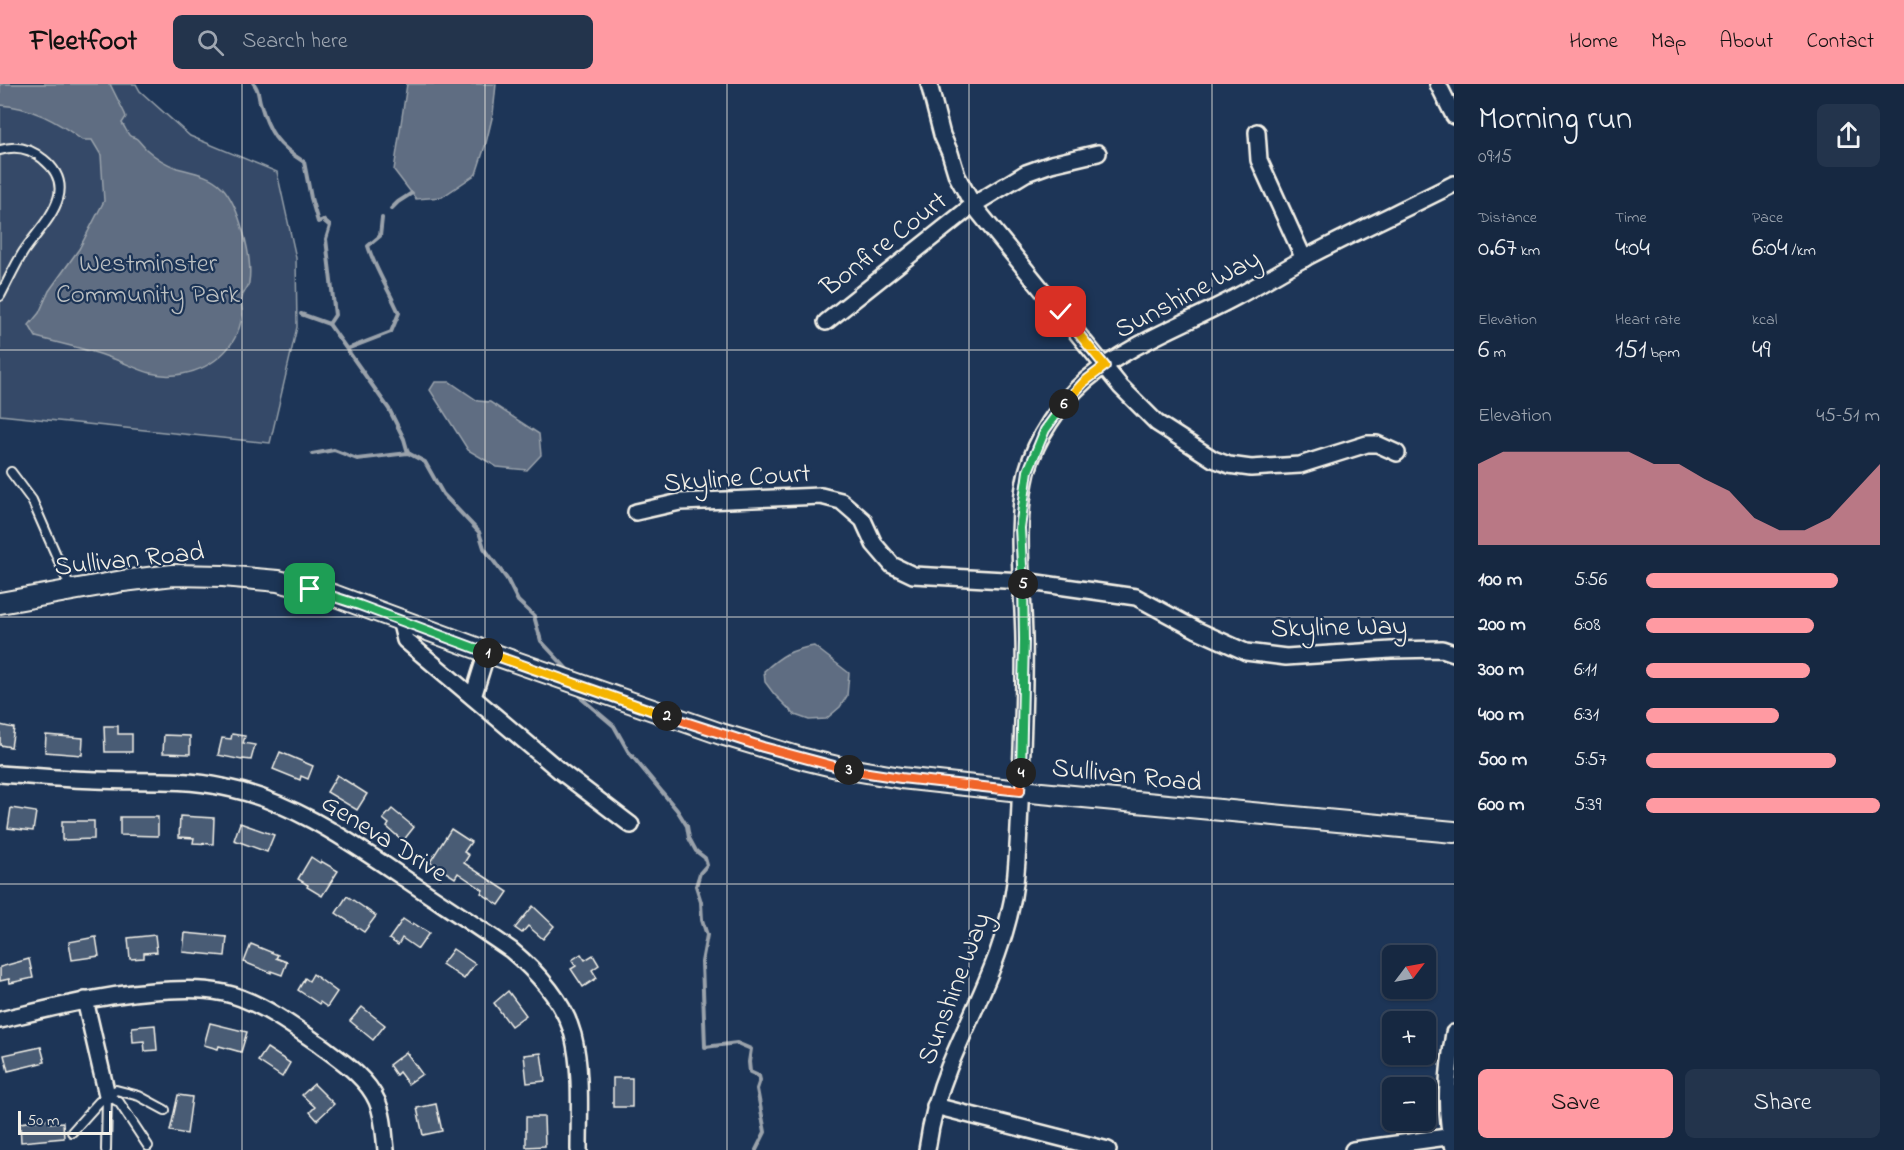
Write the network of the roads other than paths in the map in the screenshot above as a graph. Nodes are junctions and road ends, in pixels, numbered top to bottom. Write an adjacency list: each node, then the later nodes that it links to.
1 (929, 84): 8 (street)
2 (1438, 84): 3 (street)
3 (1454, 116)
4 (1257, 132): 9 (street)
5 (0, 150): 10 (lane)
6 (1098, 153): 8 (street, Bonfire Court)
7 (1454, 184): 9 (street, Sunshine Way)
8 (973, 205): 11 (street, Bonfire Court); 12 (street)
9 (1304, 259): 12 (street, Sunshine Way)
10 (0, 296)
11 (826, 321)
12 (1105, 366): 13 (street); 16 (street, Sunshine Way)
13 (1397, 453)
14 (11, 472): 17 (lane)
15 (636, 512): 16 (street, Skyline Court)
16 (1023, 581): 21 (street, Skyline Way); 24 (street, Sunshine Way)
17 (71, 589): 18 (street, Sullivan Road); 19 (street, Sullivan Road)
18 (0, 603)
19 (400, 620): 20 (street, Sullivan Road); 22 (street)
20 (487, 652): 22 (street); 24 (street, Sullivan Road)
21 (1454, 652)
22 (472, 697): 25 (street)
23 (0, 774): 38 (street, Geneva Drive)
24 (1020, 791): 26 (street, Sullivan Road); 31 (street, Sunshine Way)
25 (631, 825)
26 (1454, 832)
27 (85, 1000): 28 (street); 30 (street); 37 (street)
28 (0, 1020)
29 (1454, 1033): 34 (street)
30 (107, 1095): 32 (lane); 33 (lane); 35 (lane); 36 (lane)
31 (935, 1106): 39 (street, Sunshine Way); 40 (street)
32 (165, 1110)
33 (72, 1132)
34 (1453, 1140): 41 (street)
35 (148, 1146)
36 (106, 1150)
37 (386, 1150)
38 (579, 1150)
39 (927, 1150)
40 (1108, 1150)
41 (1353, 1150)

